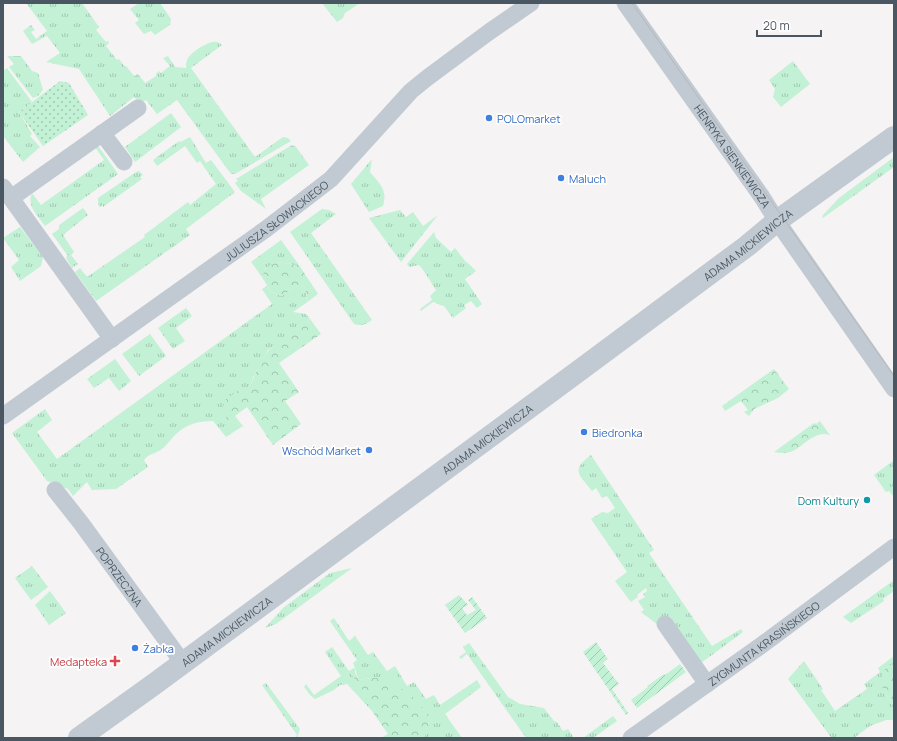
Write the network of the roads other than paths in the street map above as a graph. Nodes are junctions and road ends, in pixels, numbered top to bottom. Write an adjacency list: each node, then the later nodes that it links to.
1 (531, 3): 9 (street, JULIUSZA SŁOWACKIEGO)
2 (625, 3): 8 (street, HENRYKA SIENKIEWICZA)
3 (138, 108): 4 (street)
4 (102, 133): 6 (street); 7 (street)
5 (894, 136): 8 (street, ADAMA MICKIEWICZA)
6 (124, 162)
7 (7, 193): 9 (street)
8 (777, 221): 10 (street, HENRYKA SIENKIEWICZA); 15 (street, ADAMA MICKIEWICZA)
9 (112, 339): 11 (street, JULIUSZA SŁOWACKIEGO)
10 (894, 389)
11 (3, 416)
12 (55, 490): 15 (street, POPRZECZNA)
13 (894, 547): 16 (street, ZYGMUNTA KRASIŃSKIEGO)
14 (665, 624): 16 (street)
15 (183, 663): 17 (street, ADAMA MICKIEWICZA)
16 (707, 684): 18 (street, ZYGMUNTA KRASIŃSKIEGO)
17 (79, 738)
18 (632, 738)

